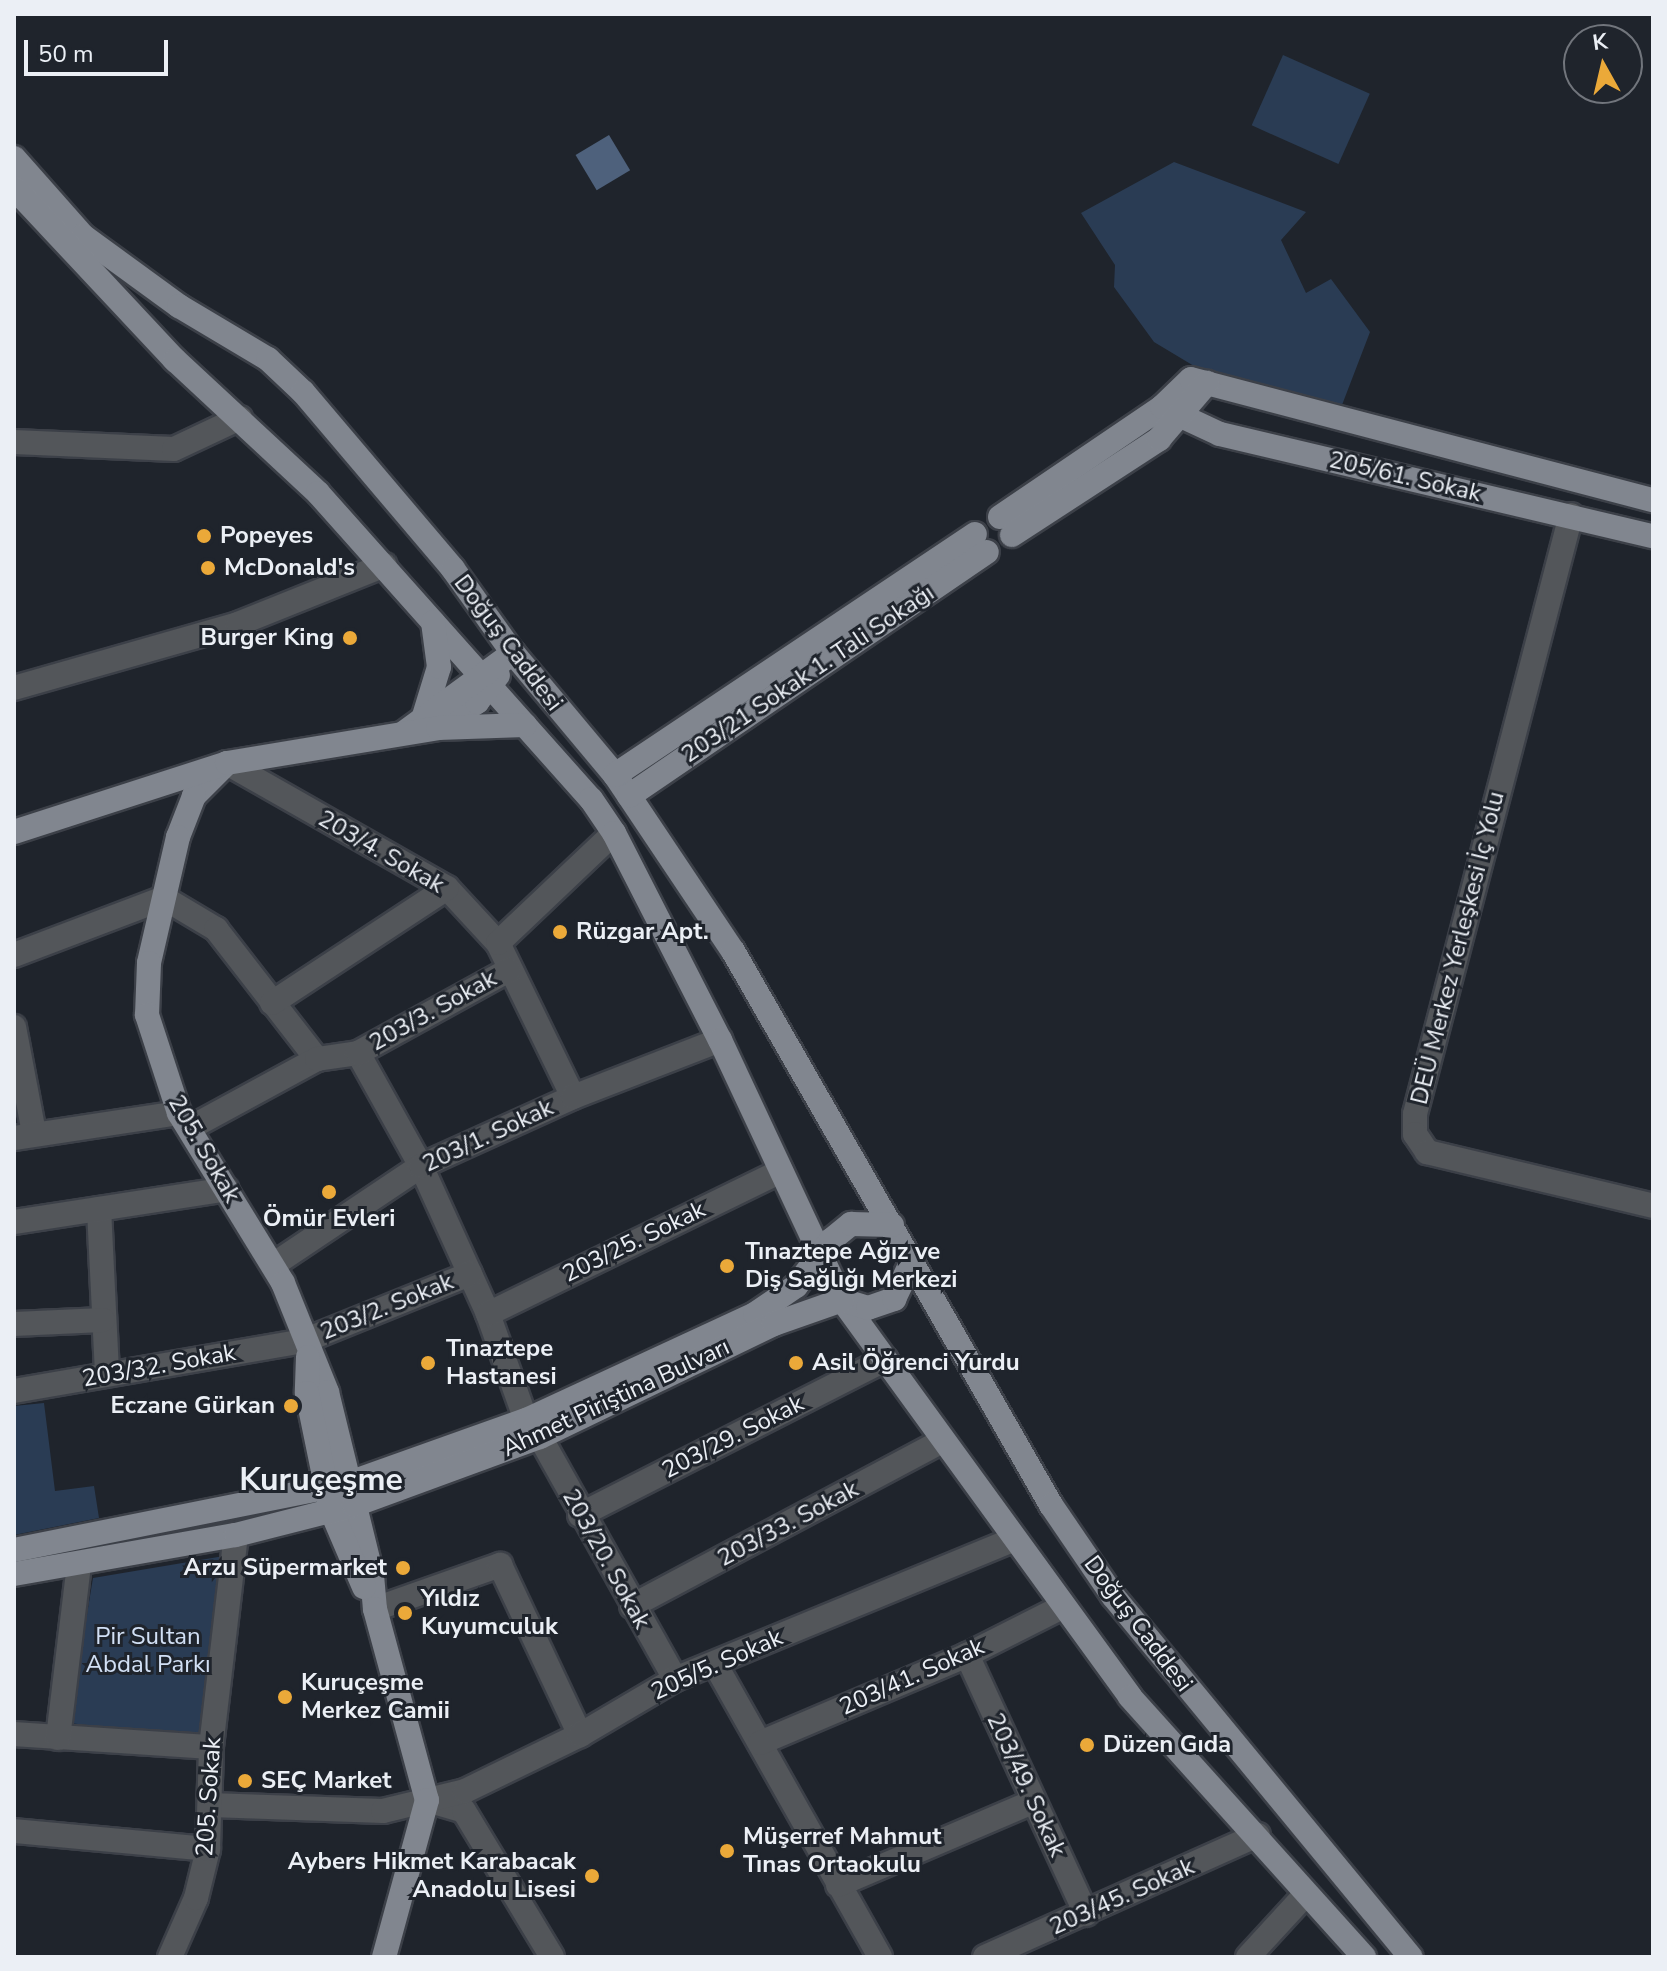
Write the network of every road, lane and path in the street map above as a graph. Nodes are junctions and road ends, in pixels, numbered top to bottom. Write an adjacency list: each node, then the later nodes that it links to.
1 (14, 158): 12 (main road, Doğuş Caddesi)
2 (14, 188): 4 (main road, Doğuş Caddesi)
3 (1172, 412): 6 (main road, 205/61. Sokak); 7 (main road, 205/61. Sokak); 8 (main road)
4 (240, 418): 5 (street); 10 (main road, Doğuş Caddesi)
5 (14, 442)
6 (1653, 500)
7 (1571, 515): 9 (main road, 205/61. Sokak); 38 (street, DEÜ Merkez Yerleşkesi İç Yolu)
8 (1006, 526)
9 (1653, 536)
10 (385, 565): 11 (main road, Doğuş Caddesi); 14 (street)
11 (432, 621): 13 (main road, Doğuş Caddesi); 15 (main road)
12 (513, 653): 13 (main road); 18 (main road, Doğuş Caddesi)
13 (485, 682): 15 (main road); 16 (main road, Doğuş Caddesi)
14 (14, 688)
15 (431, 722): 16 (main road); 17 (main road)
16 (525, 725): 21 (main road, Doğuş Caddesi)
17 (227, 763): 20 (main road); 22 (street, 203/4. Sokak); 23 (main road, 205. Sokak)
18 (615, 775): 19 (main road, Doğuş Caddesi); 19 (main road, 203/21 Sokak 1. Tali Sokağı)
19 (629, 796): 41 (main road, Doğuş Caddesi)
20 (14, 832)
21 (614, 833): 24 (street); 29 (main road, Doğuş Caddesi)
22 (447, 888): 24 (street, 203/4. Sokak); 27 (street)
23 (164, 898): 25 (street); 27 (street); 33 (main road, 205. Sokak)
24 (498, 943): 26 (street, 203/4. Sokak)
25 (14, 955)
26 (509, 970): 30 (street, 203/3. Sokak); 32 (street, 203/4. Sokak)
27 (272, 1003): 31 (street)
28 (14, 1027): 34 (street)
29 (720, 1040): 32 (street, 203/1. Sokak); 36 (main road, Doğuş Caddesi)
30 (358, 1053): 31 (street, 203/3. Sokak); 35 (street, 203/3. Sokak)
31 (317, 1059): 33 (street, 203/3. Sokak)
32 (573, 1097): 35 (street, 203/1. Sokak)
33 (185, 1120): 34 (street); 37 (main road, 205. Sokak)
34 (24, 1136)
35 (421, 1166): 44 (street, 203/1. Sokak); 45 (street, 203/3. Sokak)
36 (781, 1171): 42 (main road, Doğuş Caddesi); 47 (street, 203/25. Sokak)
37 (226, 1189): 39 (street); 44 (main road, 205. Sokak)
38 (1653, 1206)
39 (99, 1209): 40 (street); 48 (street)
40 (14, 1222)
41 (892, 1225): 42 (main road); 43 (main road)
42 (820, 1254): 46 (main road); 54 (main road, Ahmet Piriştina Bulvarı)
43 (913, 1259): 46 (main road); 90 (main road, Doğuş Caddesi)
44 (273, 1265): 50 (main road, 205. Sokak)
45 (470, 1274): 47 (street, 203/3. Sokak); 50 (street, 203/2. Sokak)
46 (842, 1300): 51 (main road, Doğuş Caddesi); 54 (main road, Ahmet Piriştina Bulvarı)
47 (488, 1314): 54 (street, 203/3. Sokak)
48 (103, 1320): 49 (street); 52 (street)
49 (14, 1324)
50 (306, 1346): 52 (street, 203/32. Sokak); 56 (main road, 205. Sokak)
51 (886, 1359): 55 (main road, Doğuş Caddesi); 57 (street, 203/29. Sokak)
52 (107, 1374): 53 (street, 203/32. Sokak)
53 (14, 1391)
54 (533, 1429): 56 (main road, Ahmet Piriştina Bulvarı); 57 (street, 203/20. Sokak)
55 (942, 1441): 59 (main road, Doğuş Caddesi); 63 (street, 203/33. Sokak)
56 (340, 1497): 58 (main road, Ahmet Piriştina Bulvarı); 60 (main road, Ahmet Piriştina Bulvarı); 65 (main road, 205. Sokak)
57 (580, 1515): 63 (street, 203/20. Sokak)
58 (236, 1535): 61 (main road, Ahmet Piriştina Bulvarı); 73 (street, 205. Sokak)
59 (1012, 1540): 64 (main road, Doğuş Caddesi); 67 (street, 205/5. Sokak)
60 (14, 1550)
61 (79, 1564): 62 (main road, Ahmet Piriştina Bulvarı); 71 (street)
62 (14, 1574)
63 (632, 1606): 68 (street, 203/20. Sokak)
64 (1062, 1607): 66 (street, 203/41. Sokak); 78 (main road, Doğuş Caddesi)
65 (375, 1609): 70 (street); 74 (main road, 205. Sokak)
66 (967, 1655): 72 (street, 203/41. Sokak); 75 (street, 203/49. Sokak)
67 (715, 1664): 68 (street, 205/5. Sokak); 72 (street)
68 (675, 1679): 70 (street, 205/5. Sokak)
69 (14, 1734): 71 (street)
70 (580, 1735): 74 (street, 205/5. Sokak)
71 (58, 1738): 73 (street)
72 (760, 1743): 80 (street)
73 (211, 1747): 76 (street, 205. Sokak)
74 (427, 1800): 76 (street, 205/5. Sokak); 84 (main road); 85 (street)
75 (1033, 1802): 80 (street); 82 (street, 203/49. Sokak)
76 (210, 1805): 79 (street, 205. Sokak)
77 (14, 1831): 79 (street)
78 (1258, 1835): 81 (main road, Doğuş Caddesi); 82 (street, 203/45. Sokak)
79 (208, 1849): 83 (street, 205. Sokak)
80 (838, 1885): 86 (street)
81 (1305, 1895): 88 (street); 89 (main road, Doğuş Caddesi)
82 (1086, 1914): 87 (street, 203/45. Sokak)
83 (170, 1957)
84 (384, 1957)
85 (552, 1957)
86 (880, 1957)
87 (985, 1957)
88 (1248, 1957)
89 (1364, 1957)
90 (1411, 1957)

